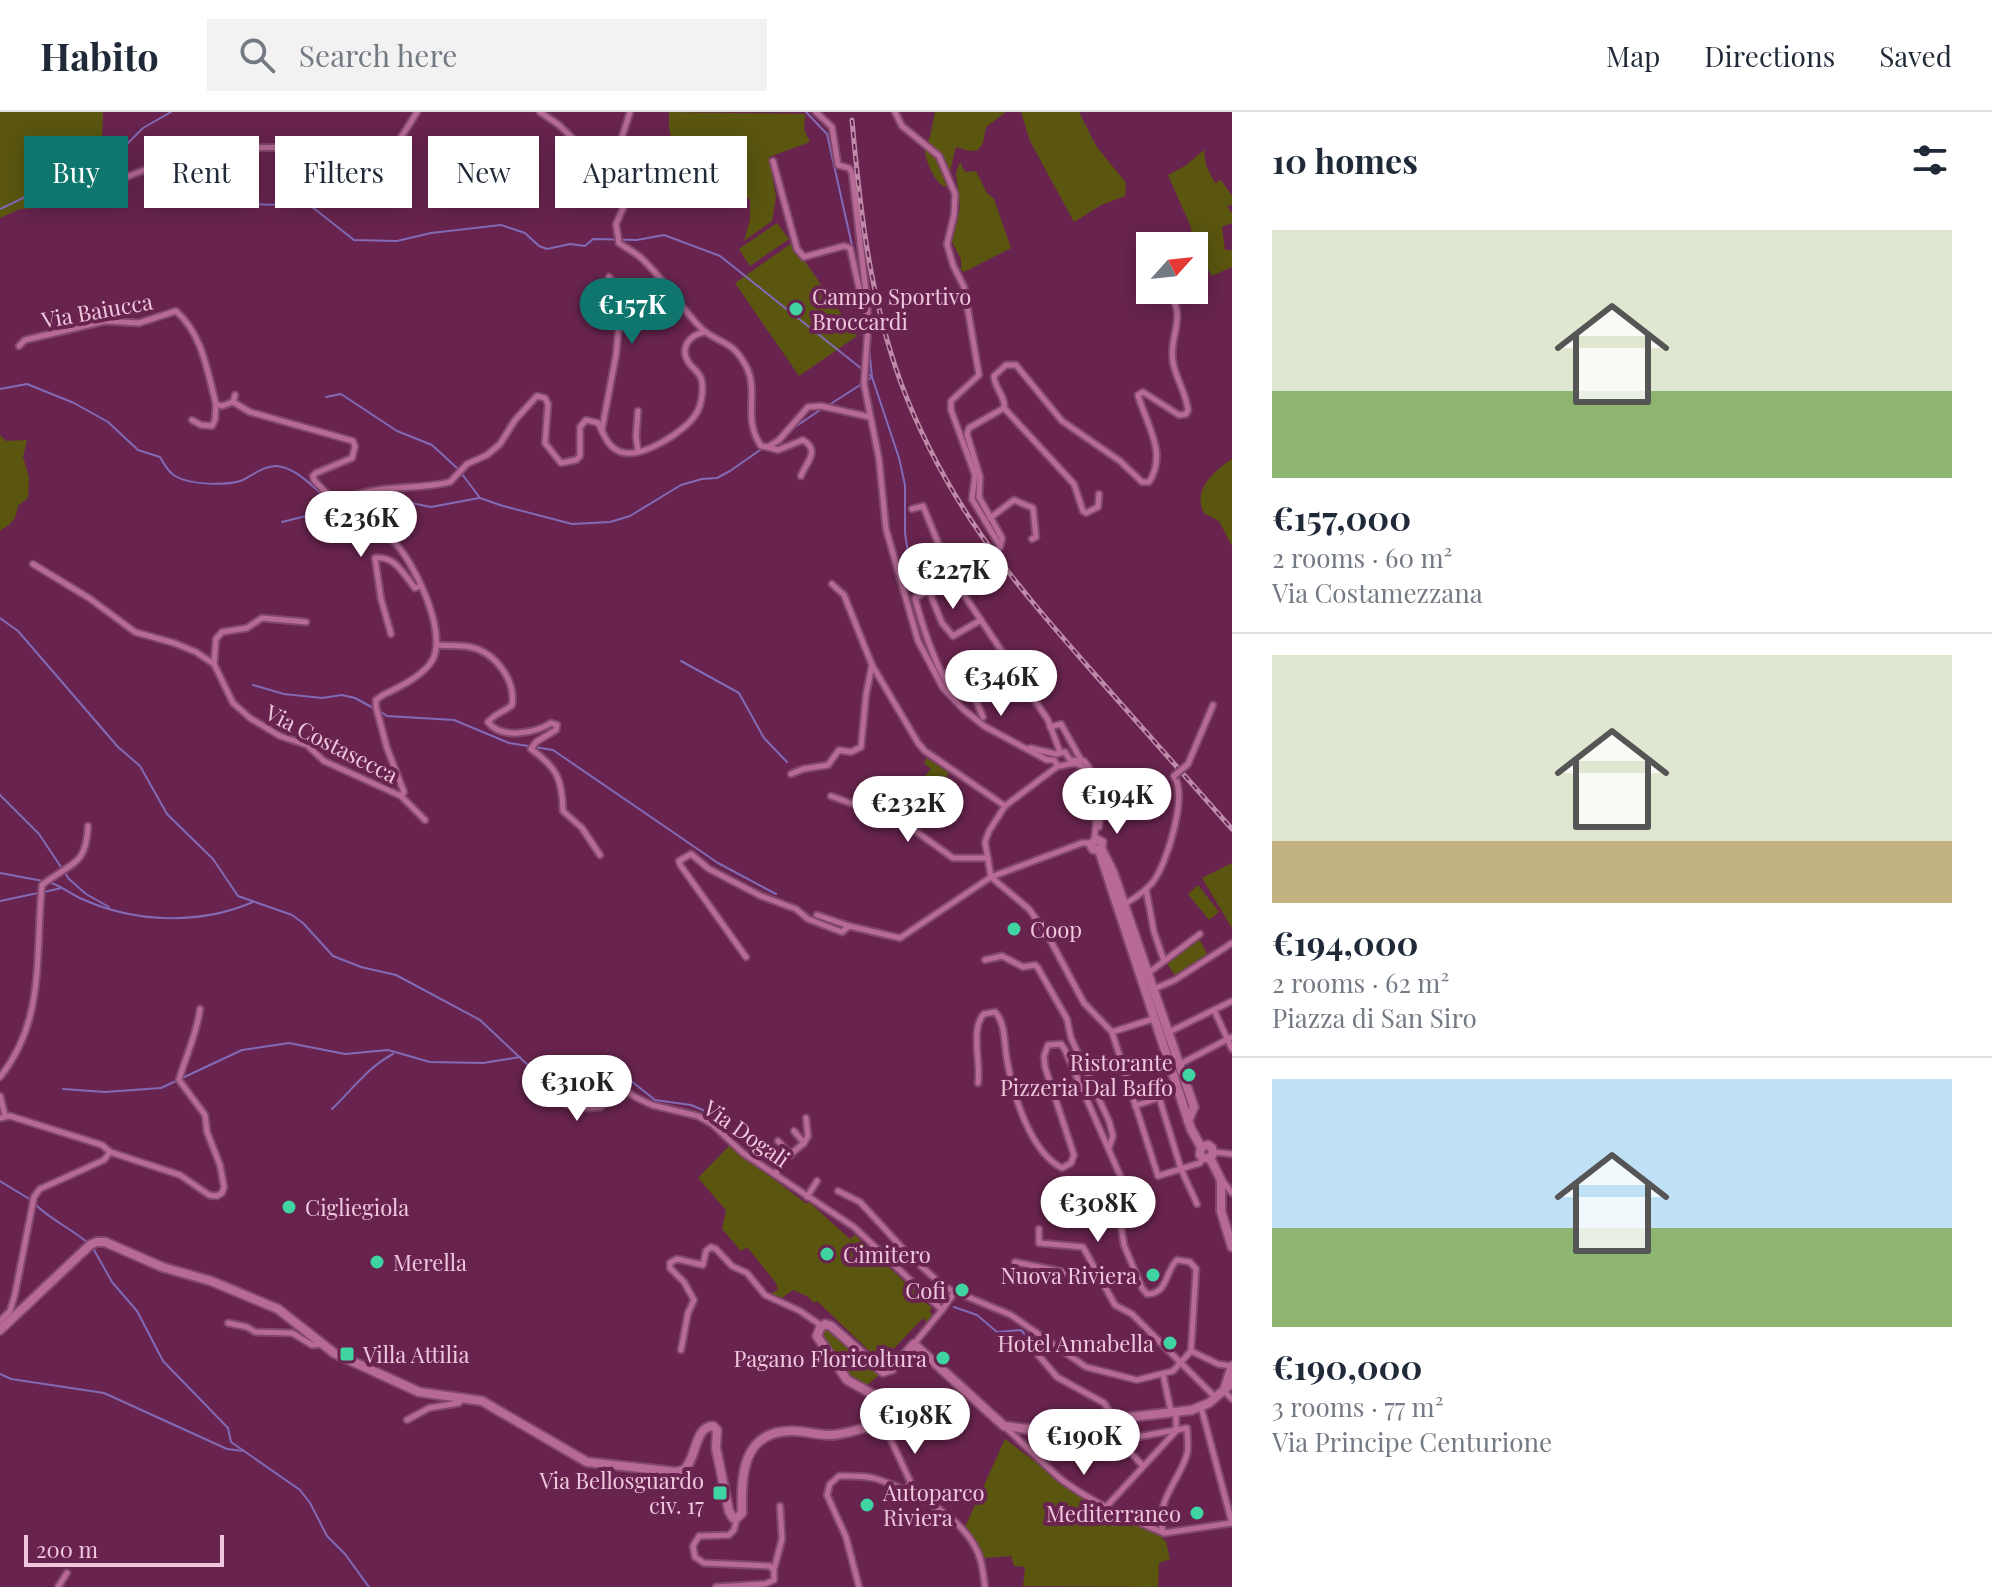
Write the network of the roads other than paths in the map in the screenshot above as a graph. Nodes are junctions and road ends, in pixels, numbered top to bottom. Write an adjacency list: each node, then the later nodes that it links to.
1 (417, 112): 9 (street)
2 (540, 112): 6 (street)
3 (630, 112): 7 (street)
4 (816, 112): 12 (street)
5 (895, 112): 30 (street)
6 (571, 136)
7 (622, 136)
8 (773, 161): 12 (street)
9 (128, 175)
10 (623, 208): 14 (street)
11 (609, 277): 23 (street)
12 (867, 301): 21 (street)
13 (1176, 304): 19 (street)
14 (705, 332): 24 (street); 25 (street)
15 (19, 346): 18 (street, Via Baiucca)
16 (235, 395): 17 (street)
17 (233, 402): 18 (street); 28 (street)
18 (216, 404): 22 (street)
19 (1004, 408): 27 (street); 30 (street)
20 (638, 411): 25 (street)
21 (870, 417): 24 (street); 48 (street)
22 (192, 420)
23 (602, 430): 25 (street); 28 (street)
24 (768, 447): 26 (street)
25 (638, 452)
26 (801, 476)
27 (1099, 494)
28 (341, 505): 36 (street)
29 (912, 509): 34 (street)
30 (990, 518): 31 (street)
31 (1032, 539)
32 (988, 557): 34 (street)
33 (33, 564): 42 (street)
34 (952, 577): 37 (street); 38 (street)
35 (832, 584): 43 (street)
36 (421, 586): 40 (street); 41 (street)
37 (929, 591): 38 (street); 48 (street)
38 (981, 620): 44 (street)
39 (306, 622): 42 (street)
40 (391, 634)
41 (437, 645): 56 (street); 63 (street)
42 (214, 664): 56 (street, Via Costasecca)
43 (872, 665): 54 (street); 59 (street)
44 (1011, 665): 46 (street); 50 (street)
45 (965, 674): 46 (street)
46 (973, 693): 49 (street)
47 (1213, 705): 66 (street, bridge)
48 (963, 709): 51 (street)
49 (983, 717)
50 (1049, 723): 51 (street); 52 (street)
51 (1054, 758): 53 (street); 53 (street); 59 (street)
52 (1081, 761): 53 (street); 58 (street)
53 (1069, 762): 62 (street)
54 (791, 774)
55 (1136, 788): 58 (street)
56 (401, 796): 60 (street, Via Costasecca)
57 (831, 796): 64 (street)
58 (1099, 798): 62 (street)
59 (1005, 806): 64 (street)
60 (425, 820)
61 (88, 826): 87 (street)
62 (1097, 844): 65 (street); 67 (street)
63 (600, 855)
64 (988, 858): 65 (street)
65 (991, 877): 69 (street); 81 (street)
66 (1146, 889): 67 (street); 74 (street)
67 (1120, 907): 75 (street); 80 (street)
68 (817, 915): 69 (street)
69 (849, 926): 72 (street)
70 (1200, 934): 74 (street)
71 (1232, 943): 76 (street)
72 (746, 957)
73 (985, 960): 101 (street)
74 (1164, 961): 75 (street)
75 (1147, 974): 76 (street)
76 (1152, 989): 82 (street)
77 (1232, 1001): 79 (street)
78 (200, 1009): 102 (street)
79 (1214, 1010): 82 (street); 83 (street)
80 (1153, 1019): 81 (street); 82 (street)
81 (1112, 1032): 94 (street)
82 (1163, 1035): 86 (street); 91 (street)
83 (1230, 1038): 84 (street); 86 (street)
84 (1232, 1049)
85 (579, 1060): 90 (street, Via Dogali)
86 (1179, 1065): 97 (street)
87 (0, 1077)
88 (537, 1083): 90 (street)
89 (978, 1083): 101 (street)
90 (623, 1090): 107 (street, Via Dogali)
91 (1178, 1091): 93 (street); 97 (street)
92 (0, 1096): 95 (street)
93 (1159, 1097): 94 (street); 106 (street)
94 (1135, 1106): 106 (street)
95 (2, 1116): 102 (street)
96 (806, 1118): 100 (street)
97 (1188, 1121): 105 (street)
98 (794, 1131): 100 (street)
99 (778, 1141): 104 (street)
100 (804, 1143): 104 (street)
101 (1109, 1149): 127 (street)
102 (110, 1152): 120 (street)
103 (1232, 1154): 105 (street)
104 (791, 1155): 107 (street)
105 (1209, 1156): 106 (street); 108 (street)
106 (1181, 1169): 113 (street)
107 (776, 1175): 112 (street, Via Dogali)
108 (1221, 1180): 111 (street); 115 (street)
109 (817, 1181): 112 (street)
110 (838, 1191): 118 (street)
111 (1232, 1193)
112 (807, 1197): 119 (street, Via Dogali)
113 (1197, 1204)
114 (1039, 1229): 117 (street)
115 (1232, 1247)
116 (1015, 1262): 117 (street)
117 (1099, 1279): 129 (street)
118 (954, 1293): 119 (street); 131 (street)
119 (942, 1310): 125 (street)
120 (0, 1321)
121 (228, 1323): 124 (street)
122 (822, 1326): 125 (street); 126 (street); 140 (street)
123 (0, 1330): 124 (street)
124 (322, 1344): 134 (street)
125 (914, 1344): 142 (street)
126 (681, 1350)
127 (1191, 1351): 129 (street); 130 (street)
128 (1039, 1356): 138 (street)
129 (1181, 1362): 131 (street); 133 (street)
130 (1232, 1366): 132 (street)
131 (1163, 1374): 137 (street)
132 (1226, 1387): 133 (street); 135 (street)
133 (1215, 1397): 136 (street)
134 (462, 1398): 139 (street); 149 (street)
135 (1232, 1399)
136 (1201, 1407): 137 (street); 150 (street)
137 (1174, 1412): 138 (street); 143 (street)
138 (1114, 1419): 141 (street)
139 (407, 1420)
140 (884, 1425): 146 (street); 149 (street)
141 (1060, 1425): 142 (street); 144 (street)
142 (1004, 1426): 148 (street)
143 (1176, 1430): 144 (street); 145 (street); 151 (street)
144 (1120, 1440): 145 (street)
145 (1143, 1466): 148 (street)
146 (908, 1492): 154 (street); 157 (street)
147 (780, 1506): 152 (street)
148 (1106, 1507): 151 (street)
149 (737, 1518): 152 (street)
150 (1232, 1523): 151 (street)
151 (1164, 1533)
152 (774, 1569): 156 (street)
153 (67, 1573): 155 (street)
154 (984, 1586)
155 (58, 1587)
156 (716, 1587)
157 (859, 1587)

